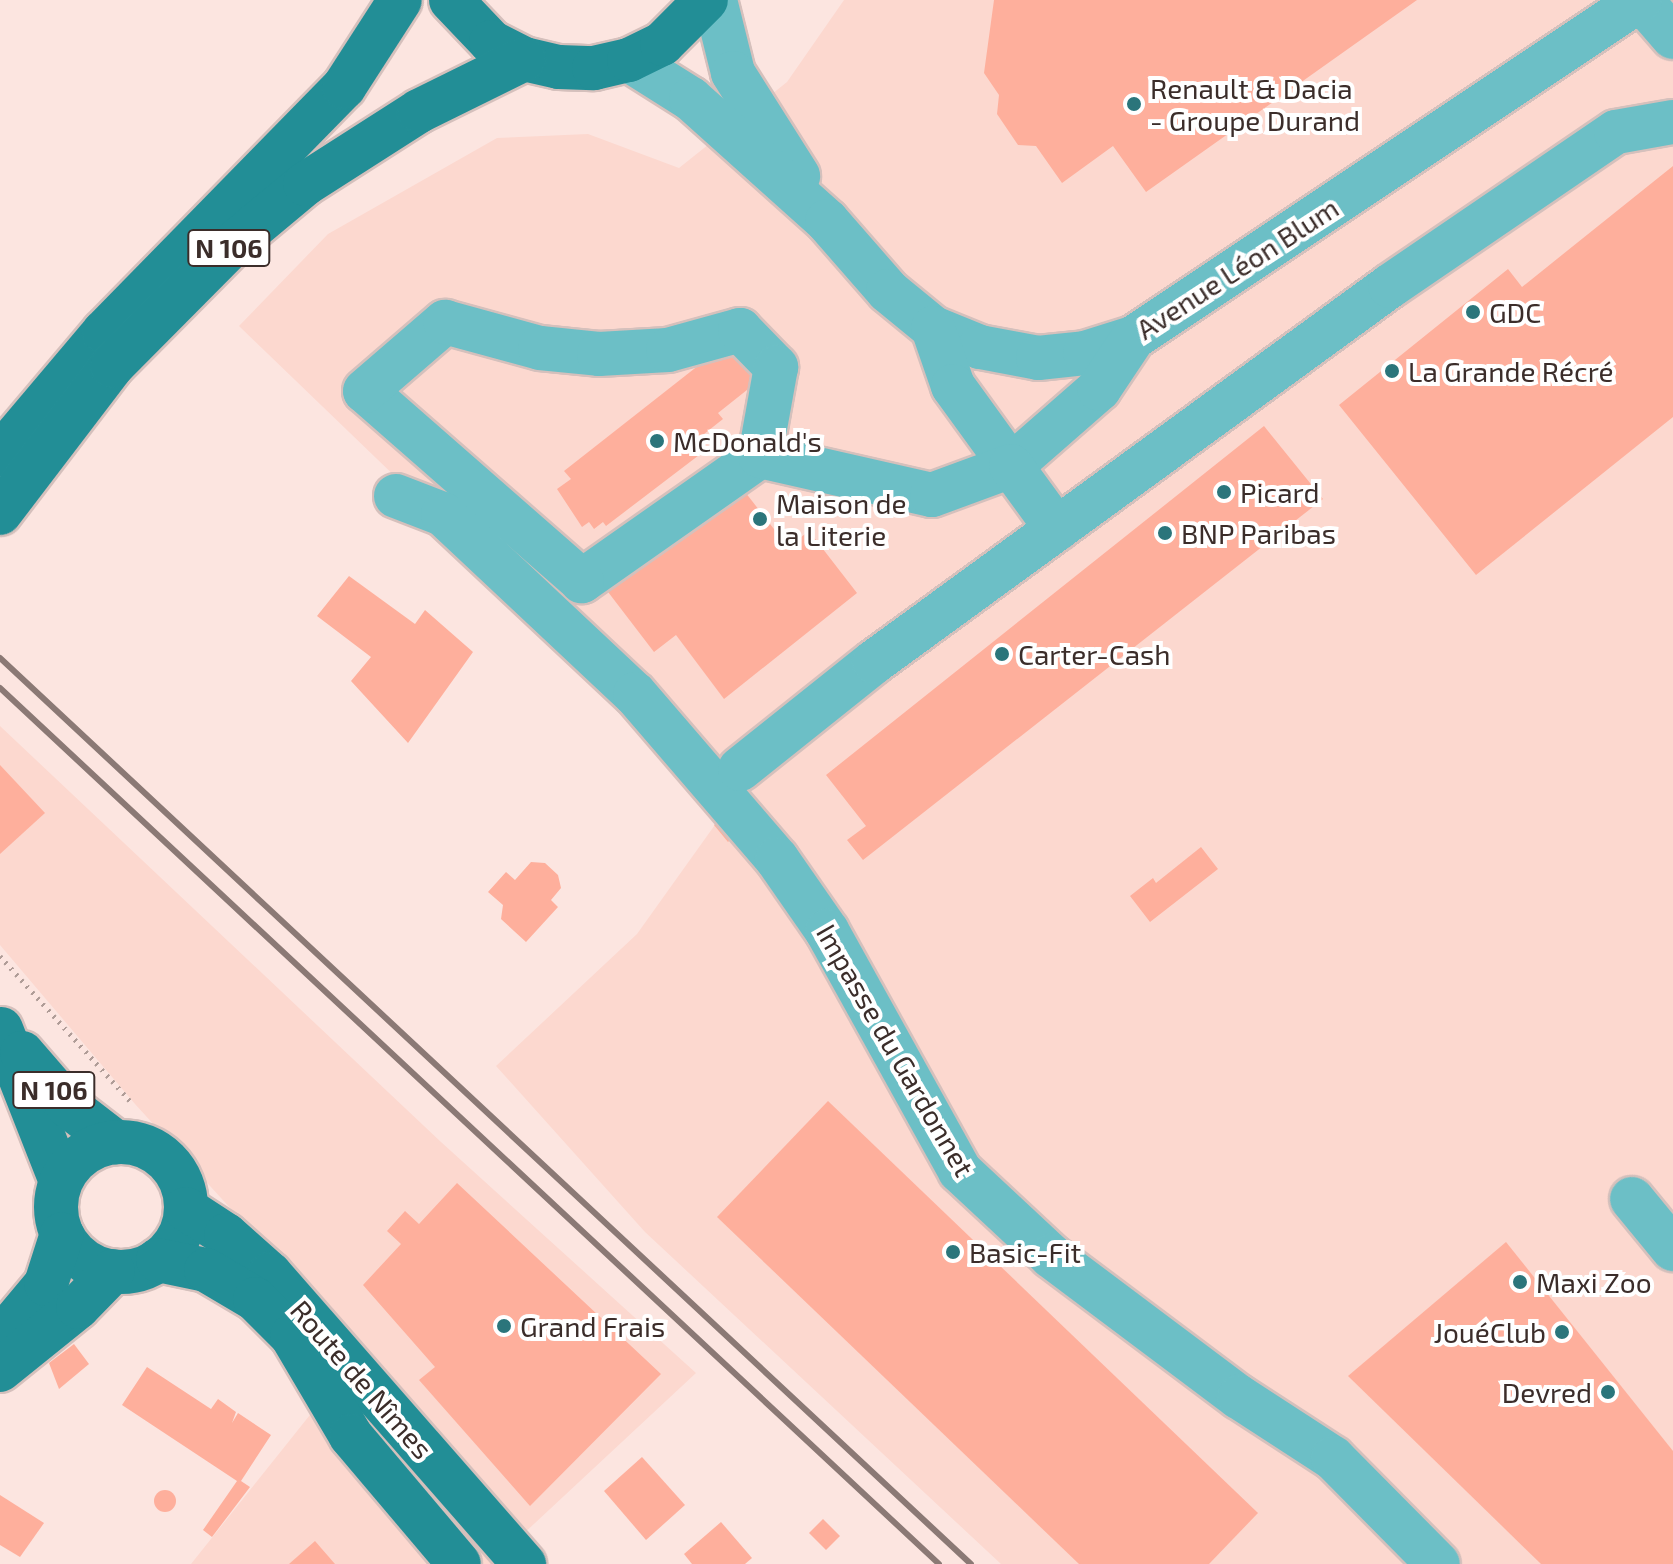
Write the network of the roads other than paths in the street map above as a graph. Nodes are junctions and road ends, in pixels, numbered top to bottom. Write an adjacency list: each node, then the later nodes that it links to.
1 (400, 0): 13 (main road, N 106)
2 (451, 0): 7 (main road)
3 (706, 0): 8 (main road)
4 (715, 0): 10 (street, Avenue Léon Blum)
5 (1641, 0): 6 (street); 12 (street, Avenue Léon Blum)
6 (1673, 37)
7 (524, 59): 8 (main road); 17 (main road, N 106)
8 (629, 60): 10 (street, Avenue Léon Blum)
9 (1673, 122): 18 (street)
10 (827, 221): 11 (street, Avenue Léon Blum)
11 (933, 328): 12 (street, Avenue Léon Blum); 15 (street)
12 (1133, 338): 15 (street)
13 (0, 455)
14 (760, 456): 14 (street); 15 (street)
15 (1011, 466): 18 (street)
16 (396, 496): 33 (street, Impasse du Gardonnet)
17 (0, 513)
18 (1057, 529): 19 (street)
19 (740, 769)
20 (0, 1029): 21 (main road, N 106); 22 (main road, N 106)
21 (115, 1142): 22 (main road); 24 (main road)
22 (61, 1181): 25 (main road)
23 (1632, 1199): 26 (street)
24 (186, 1209): 27 (main road); 32 (main road, Route de Nîmes)
25 (62, 1234): 28 (main road); 29 (main road)
26 (1673, 1249)
27 (158, 1260): 28 (main road); 31 (main road, Route de Nîmes)
28 (113, 1271): 30 (main road)
29 (0, 1339)
30 (0, 1370)
31 (459, 1564)
32 (524, 1564)
33 (1438, 1564)

